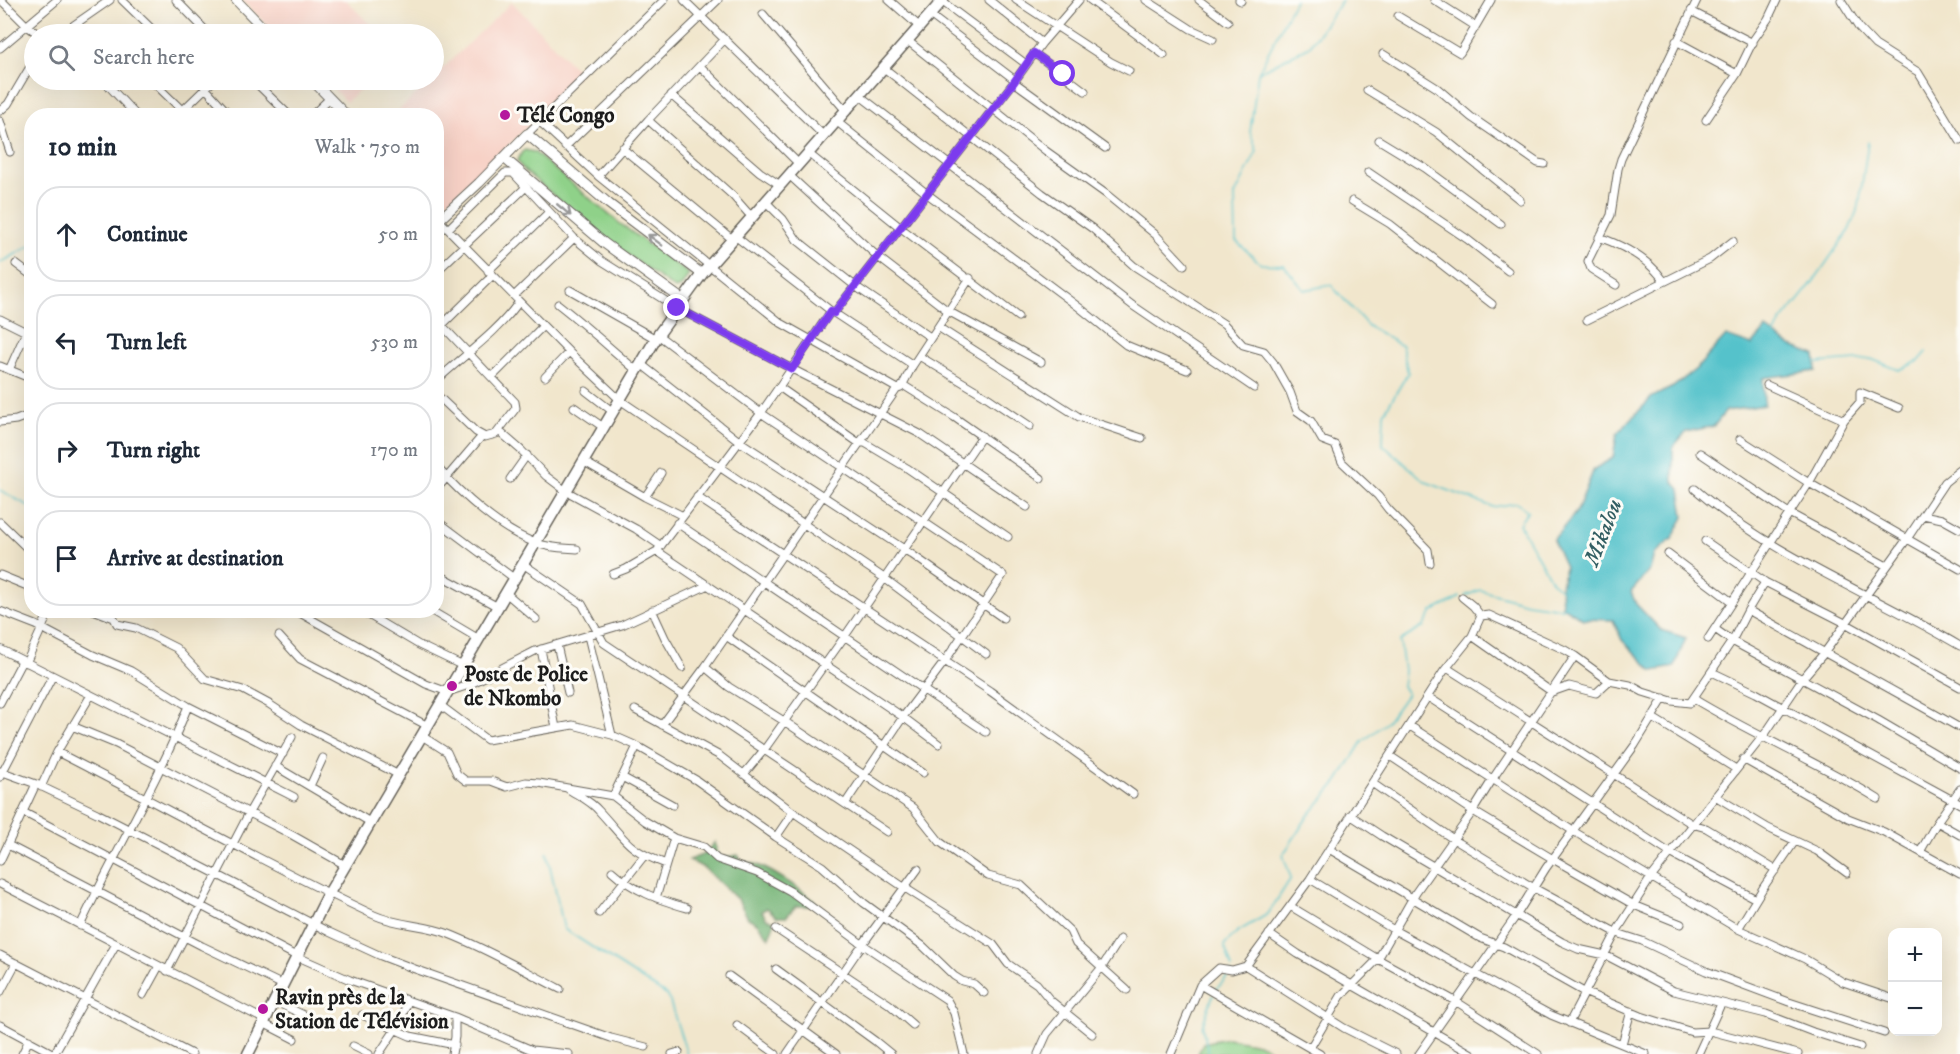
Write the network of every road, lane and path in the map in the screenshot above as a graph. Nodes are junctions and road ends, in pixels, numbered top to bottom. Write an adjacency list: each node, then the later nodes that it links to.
1 (1, 0): 29 (street)
2 (57, 0): 30 (street)
3 (110, 0): 31 (street)
4 (122, 0): 32 (street)
5 (176, 0): 33 (street)
6 (236, 0): 34 (main road)
7 (664, 0): 80 (street)
8 (684, 0): 26 (street)
9 (718, 0): 26 (street)
10 (889, 0): 37 (street)
11 (942, 0): 25 (highway); 49 (street)
12 (1016, 0): 35 (street)
13 (1079, 0): 35 (street)
14 (1090, 0): 48 (street)
15 (1146, 0): 40 (street)
16 (1199, 0): 28 (street)
17 (1434, 0): 36 (street)
18 (1491, 0): 36 (street)
19 (1697, 0): 23 (street)
20 (1777, 0): 44 (street)
21 (1842, 0): 86 (street)
22 (993, 1): 43 (street)
23 (1692, 11): 42 (street); 44 (street)
24 (763, 14): 76 (street)
25 (930, 15): 37 (highway); 55 (street)
26 (701, 16): 39 (street); 87 (street)
27 (1398, 16): 36 (street)
28 (1228, 22)
29 (25, 24)
30 (29, 24)
31 (76, 24)
32 (147, 24)
33 (199, 24)
34 (256, 24)
35 (1056, 26): 43 (street); 52 (street)
36 (1475, 26)
37 (920, 27): 41 (highway)
38 (24, 28): 45 (street)
39 (725, 39): 50 (street); 83 (street)
40 (1213, 39)
41 (908, 41): 51 (highway); 74 (street)
42 (1676, 41): 53 (street); 113 (street)
43 (1042, 43): 46 (street)
44 (1753, 43): 53 (street)
45 (0, 48)
46 (1034, 53): 49 (street); 63 (street)
47 (1383, 54): 95 (street)
48 (1164, 55)
49 (1026, 64): 55 (street)
50 (700, 66): 64 (street); 93 (street)
51 (884, 68): 65 (highway); 84 (street)
52 (1129, 71)
53 (1737, 74): 78 (street)
54 (24, 77): 75 (street)
55 (1014, 81): 74 (street); 89 (street)
56 (112, 90): 67 (street)
57 (161, 90): 68 (street)
58 (204, 90): 69 (street)
59 (208, 90): 70 (street)
60 (264, 90): 71 (street)
61 (322, 90): 66 (main road)
62 (1367, 90): 102 (street)
63 (1085, 91)
64 (671, 95): 77 (street); 99 (street)
65 (860, 95): 76 (highway); 94 (street)
66 (330, 98): 72 (street); 73 (main road)
67 (129, 108)
68 (180, 108)
69 (189, 108)
70 (224, 108)
71 (282, 108)
72 (319, 108)
73 (339, 108)
74 (993, 108): 84 (street); 120 (street)
75 (0, 111)
76 (846, 111): 81 (highway)
77 (648, 120): 88 (street); 107 (street)
78 (1706, 120)
79 (0, 121): 90 (street)
80 (540, 121): 82 (street); 87 (street)
81 (836, 121): 83 (highway); 101 (street)
82 (527, 134): 92 (main road); 122 (main road, one-way to 82)
83 (824, 136): 91 (highway)
84 (970, 136): 94 (street); 227 (street)
85 (1379, 140): 108 (street)
86 (1960, 141)
87 (565, 147): 98 (street)
88 (622, 148): 98 (street); 112 (street)
89 (1105, 148)
90 (10, 152)
91 (809, 153): 93 (highway); 110 (street)
92 (504, 158): 106 (main road); 132 (main road, one-way to 132)
93 (799, 164): 97 (highway)
94 (948, 164): 101 (street); 165 (street)
95 (1544, 164)
96 (1368, 172): 123 (street)
97 (789, 175): 99 (highway); 117 (street)
98 (598, 176): 122 (street)
99 (780, 185): 103 (highway)
100 (526, 187): 105 (street); 111 (street); 116 (street)
101 (926, 193): 110 (street); 157 (street)
102 (1520, 200)
103 (765, 201): 107 (highway); 128 (street)
104 (1352, 201): 133 (street)
105 (549, 212): 114 (street); 124 (street)
106 (444, 214)
107 (754, 215): 112 (highway)
108 (1501, 224)
109 (444, 226): 111 (street)
110 (901, 228): 117 (street); 125 (street)
111 (448, 229): 116 (street)
112 (734, 237): 122 (highway); 135 (street)
113 (1599, 237): 126 (street); 127 (street)
114 (574, 238): 130 (street); 132 (street)
115 (1733, 241): 126 (street)
116 (463, 246): 119 (street); 124 (street)
117 (878, 257): 128 (street); 134 (street)
118 (16, 264): 121 (street)
119 (444, 264)
120 (1184, 265)
121 (24, 270)
122 (706, 270): 132 (highway); 146 (street)
123 (1508, 271)
124 (491, 273): 130 (street); 139 (street)
125 (970, 278): 134 (street); 136 (street)
126 (1664, 281): 138 (street)
127 (1616, 285)
128 (855, 286): 135 (street); 145 (street)
129 (570, 290): 144 (street)
130 (517, 299): 141 (street); 149 (street)
131 (558, 304): 154 (street)
132 (680, 304): 144 (highway); 155 (street)
133 (1492, 304)
134 (948, 311): 142 (street); 151 (street)
135 (832, 312): 146 (street); 152 (street)
136 (1018, 316)
137 (0, 319): 143 (street)
138 (1587, 320)
139 (444, 324)
140 (444, 326): 149 (street)
141 (543, 326): 148 (street); 160 (street)
142 (938, 327): 145 (street); 182 (street)
143 (24, 331)
144 (657, 337): 154 (highway); 172 (street)
145 (930, 337): 150 (street)
146 (811, 340): 155 (street); 164 (street)
147 (24, 342): 156 (street)
148 (569, 352): 161 (street); 167 (street)
149 (470, 354): 158 (street); 160 (street)
150 (919, 356): 152 (street); 177 (street)
151 (1041, 362)
152 (913, 365): 164 (street)
153 (0, 366): 156 (street)
154 (639, 367): 167 (highway); 184 (street)
155 (792, 369): 163 (street); 173 (street)
156 (9, 370): 159 (street)
157 (1187, 370)
158 (444, 374)
159 (24, 376)
160 (492, 377): 179 (street)
161 (545, 378)
162 (1767, 385): 175 (street)
163 (779, 387): 172 (street); 185 (street)
164 (900, 387): 173 (street); 181 (street)
165 (1254, 388)
166 (586, 391): 171 (street)
167 (620, 400): 171 (highway); 190 (street)
168 (444, 401): 180 (street)
169 (574, 407): 178 (street)
170 (1899, 408): 175 (street)
171 (612, 411): 178 (highway)
172 (761, 413): 184 (street); 191 (street)
173 (879, 413): 185 (street); 189 (street)
174 (24, 417): 176 (street)
175 (1844, 420): 199 (street)
176 (0, 422)
177 (1030, 426)
178 (603, 428): 188 (highway)
179 (499, 431): 180 (street); 187 (street)
180 (482, 436): 195 (street)
181 (982, 436): 189 (street); 196 (street)
182 (1142, 438)
183 (1740, 439): 199 (street)
184 (739, 441): 190 (street); 203 (street)
185 (859, 442): 191 (street); 202 (street)
186 (1700, 453): 207 (street)
187 (527, 455): 197 (street); 201 (street)
188 (584, 461): 201 (highway); 204 (street)
189 (964, 463): 202 (street); 206 (street)
190 (719, 469): 205 (street); 213 (street)
191 (843, 469): 203 (street); 211 (street)
192 (1960, 470): 208 (street)
193 (661, 473): 204 (street)
194 (444, 475): 195 (street)
195 (447, 478): 198 (street); 219 (street)
196 (1041, 478)
197 (510, 479)
198 (444, 481)
199 (1809, 483): 207 (street); 217 (street)
200 (1695, 489): 220 (street)
201 (566, 491): 219 (highway); 222 (street)
202 (944, 493): 211 (street); 216 (street)
203 (823, 496): 213 (street); 224 (street)
204 (645, 497): 209 (street)
205 (697, 497): 209 (street); 225 (street)
206 (1027, 507)
207 (1789, 513): 220 (street); 229 (street)
208 (1923, 515): 215 (street); 217 (street)
209 (683, 516): 212 (street)
210 (0, 522): 221 (street)
211 (924, 522): 224 (street); 245 (street)
212 (677, 523): 222 (street); 237 (street)
213 (802, 524): 225 (street); 235 (street)
214 (444, 526): 236 (street)
215 (1960, 529)
216 (1008, 537)
217 (1907, 538): 229 (street); 230 (street)
218 (1705, 541): 232 (street)
219 (535, 543): 223 (street); 228 (highway)
220 (1770, 543): 232 (street); 242 (street)
221 (24, 545)
222 (659, 548): 231 (street); 240 (street)
223 (577, 549)
224 (904, 549): 235 (street); 245 (street)
225 (782, 553): 237 (street); 247 (street)
226 (1668, 554): 244 (street)
227 (1430, 563)
228 (523, 564): 236 (highway); 263 (street)
229 (1887, 566): 242 (street)
230 (1960, 568)
231 (613, 573)
232 (1752, 573): 238 (street); 244 (street)
233 (0, 575): 239 (street)
234 (444, 577): 246 (street)
235 (884, 578): 247 (street); 268 (street)
236 (514, 579): 241 (highway)
237 (762, 581): 248 (street); 267 (street)
238 (1765, 582): 250 (street); 260 (street)
239 (24, 585)
240 (708, 585): 248 (street); 249 (street)
241 (506, 593): 246 (highway); 259 (street)
242 (1866, 594): 260 (street); 274 (street)
243 (1462, 597): 252 (street)
244 (1732, 602): 262 (street)
245 (984, 605): 258 (street); 268 (street)
246 (498, 607): 270 (highway)
247 (865, 608): 267 (street); 280 (street)
248 (744, 609): 266 (street); 282 (street)
249 (652, 610): 263 (street); 284 (street)
250 (1748, 610): 272 (street); 277 (street)
251 (0, 611): 261 (street)
252 (1481, 616): 269 (street); 279 (street)
253 (46, 618): 261 (street)
254 (114, 618): 341 (street)
255 (309, 618): 293 (street)
256 (373, 618): 283 (street)
257 (444, 618): 270 (street)
258 (1003, 618)
259 (536, 619)
260 (1845, 623): 277 (street); 291 (street)
261 (42, 628): 281 (street); 304 (street)
262 (1715, 629): 271 (street); 272 (street)
263 (598, 633): 265 (street); 298 (street)
264 (279, 636): 316 (street)
265 (588, 636): 273 (street); 318 (street)
266 (726, 636): 285 (street); 294 (street)
267 (845, 636): 282 (street); 292 (street)
268 (962, 636): 278 (street); 280 (street)
269 (1472, 636): 286 (street); 295 (street)
270 (479, 639): 283 (highway)
271 (1708, 639)
272 (1732, 641): 287 (street); 289 (street)
273 (557, 645): 276 (street); 296 (street)
274 (1960, 646)
275 (0, 650): 281 (street)
276 (541, 650): 293 (street); 314 (street)
277 (1825, 652): 289 (street); 315 (street)
278 (986, 654)
279 (1575, 656): 290 (street); 295 (street)
280 (945, 661): 292 (street); 350 (street)
281 (24, 662): 288 (street); 302 (street)
282 (824, 664): 294 (street); 307 (street)
283 (462, 666): 293 (highway)
284 (682, 668)
285 (705, 668): 298 (street); 309 (street)
286 (1447, 668): 299 (street); 310 (street)
287 (1712, 672): 301 (street); 305 (street)
288 (52, 676): 297 (street); 336 (street)
289 (1802, 679): 305 (street); 335 (street)
290 (1609, 681): 295 (street); 300 (street)
291 (1960, 687)
292 (924, 688): 307 (street); 317 (street)
293 (448, 692): 303 (highway)
294 (804, 692): 309 (street); 323 (street)
295 (1552, 692): 310 (street)
296 (568, 693)
297 (91, 694): 312 (street); 320 (street)
298 (683, 696): 311 (street); 325 (street)
299 (1428, 697): 313 (street); 327 (street)
300 (1664, 698): 301 (street); 308 (street)
301 (1694, 699): 319 (street)
302 (0, 703)
303 (440, 705): 314 (street); 316 (highway)
304 (188, 706): 320 (street); 328 (street)
305 (1783, 708): 319 (street); 356 (street)
306 (635, 710): 311 (street)
307 (903, 717): 322 (street); 323 (street)
308 (1653, 718): 334 (street); 340 (street)
309 (784, 721): 325 (street); 339 (street)
310 (1532, 722): 327 (street); 340 (street)
311 (662, 725): 338 (street)
312 (72, 726): 326 (street); 333 (street)
313 (1410, 726): 329 (street); 343 (street)
314 (556, 728): 318 (street)
315 (1960, 728)
316 (425, 731): 341 (highway); 348 (street)
317 (986, 732)
318 (612, 735): 324 (street)
319 (1763, 735): 331 (street); 355 (street)
320 (176, 737): 333 (street); 344 (street)
321 (292, 737): 328 (street)
322 (939, 744)
323 (884, 746): 337 (street); 339 (street)
324 (637, 747): 342 (street); 373 (street)
325 (764, 750): 338 (street); 357 (street)
326 (57, 752): 346 (street); 354 (street)
327 (1511, 752): 343 (street); 358 (street)
328 (283, 754): 332 (street)
329 (1390, 756): 345 (street); 361 (street)
330 (323, 758): 347 (street)
331 (1743, 759): 334 (street); 380 (street)
332 (275, 766): 344 (street); 347 (street)
333 (160, 768): 354 (street); 364 (street)
334 (1736, 768): 352 (street)
335 (1960, 768)
336 (1, 773): 346 (street)
337 (923, 773)
338 (744, 774): 363 (street)
339 (864, 774): 357 (street); 433 (street)
340 (1614, 774): 358 (street); 368 (street)
341 (399, 775): 366 (highway)
342 (622, 777): 351 (street); 360 (street)
343 (1492, 779): 361 (street); 370 (street)
344 (266, 782): 353 (street); 364 (street)
345 (1372, 783): 365 (street); 375 (street)
346 (38, 785): 362 (street); 369 (street)
347 (310, 786): 366 (street)
348 (566, 787): 351 (street); 382 (street)
349 (1960, 789): 356 (street)
350 (1133, 794)
351 (613, 796): 374 (street)
352 (1715, 796): 368 (street); 376 (street)
353 (294, 797)
354 (146, 798): 369 (street); 377 (street)
355 (1878, 799)
356 (1951, 801): 359 (street); 367 (street)
357 (845, 804): 371 (street)
358 (1593, 804): 370 (street); 381 (street)
359 (1960, 804)
360 (673, 805)
361 (1473, 811): 375 (street); 383 (street)
362 (23, 812): 378 (street); 384 (street)
363 (794, 812): 373 (street); 399 (street)
364 (249, 813): 377 (street); 387 (street)
365 (1350, 815): 379 (street); 388 (street)
366 (370, 822): 387 (highway)
367 (1938, 822): 372 (street); 380 (street)
368 (1692, 824): 381 (street); 390 (street)
369 (129, 829): 384 (street); 392 (street)
370 (1573, 831): 383 (street); 396 (street)
371 (887, 832)
372 (1960, 835)
373 (776, 837): 411 (street)
374 (674, 838): 386 (street); 424 (street)
375 (1453, 839): 388 (street); 400 (street)
376 (1795, 841): 390 (street); 393 (street)
377 (233, 843): 392 (street); 402 (street)
378 (8, 845): 385 (street); 401 (street)
379 (1329, 849): 395 (street); 404 (street)
380 (1920, 852): 394 (street)
381 (1670, 853): 396 (street); 405 (street)
382 (644, 856): 386 (street); 397 (street)
383 (1553, 859): 400 (street); 406 (street)
384 (113, 860): 401 (street); 407 (street)
385 (0, 861)
386 (666, 864): 403 (street)
387 (345, 865): 402 (highway)
388 (1434, 867): 404 (street); 412 (street)
389 (918, 869): 399 (street)
390 (1776, 870): 405 (street)
391 (612, 871): 397 (street)
392 (218, 873): 407 (street); 413 (street)
393 (1847, 873)
394 (1960, 874)
395 (1310, 879): 408 (street); 418 (street)
396 (1650, 879): 406 (street); 417 (street)
397 (625, 882): 403 (street); 410 (street)
398 (0, 884): 415 (street)
399 (905, 888): 411 (street); 456 (street)
400 (1534, 888): 412 (street); 419 (street)
401 (97, 890): 415 (street); 421 (street)
402 (329, 893): 413 (highway); 442 (street)
403 (656, 898): 409 (street)
404 (1412, 898): 418 (street); 425 (street)
405 (1756, 899): 417 (street)
406 (1634, 905): 414 (street); 419 (street)
407 (201, 906): 421 (street); 427 (street)
408 (1290, 906): 420 (street); 429 (street)
409 (687, 908)
410 (599, 913)
411 (883, 916): 424 (street); 446 (street)
412 (1516, 916): 425 (street); 428 (street)
413 (313, 923): 427 (highway); 477 (street)
414 (1681, 924)
415 (80, 926): 423 (street)
416 (776, 928): 436 (street)
417 (1738, 929): 448 (street)
418 (1394, 930): 429 (street); 437 (street)
419 (1617, 933): 428 (street); 470 (street)
420 (1269, 934): 432 (street); 440 (street)
421 (184, 937): 435 (street); 439 (street)
422 (1120, 939): 433 (street)
423 (116, 944): 431 (street); 449 (street)
424 (862, 944): 436 (street); 492 (street)
425 (1497, 944): 437 (street); 444 (street)
426 (0, 955): 430 (street)
427 (296, 956): 439 (highway); 451 (street)
428 (1605, 956): 444 (street); 454 (street)
429 (1378, 959): 440 (street); 452 (street)
430 (16, 963): 445 (street); 449 (street)
431 (159, 966): 435 (street); 447 (street)
432 (1246, 966): 441 (street); 460 (street)
433 (1102, 967): 443 (street); 456 (street)
434 (776, 969): 453 (street)
435 (167, 971): 461 (street)
436 (843, 973): 453 (street); 465 (street)
437 (1476, 973): 452 (street); 462 (street)
438 (729, 976): 467 (street)
439 (281, 984): 450 (highway)
440 (1351, 984): 460 (street); 469 (street)
441 (1200, 985): 479 (street); 494 (street)
442 (560, 989)
443 (1127, 990)
444 (1584, 992): 455 (street); 462 (street)
445 (0, 993)
446 (984, 993)
447 (143, 995)
448 (1888, 997)
449 (85, 999): 481 (street); 482 (street)
450 (274, 1000): 459 (street); 461 (highway)
451 (408, 1001): 458 (street); 466 (street)
452 (1456, 1002): 469 (street); 499 (street)
453 (823, 1003): 467 (street); 491 (street)
454 (1722, 1004): 468 (street); 478 (street)
455 (1631, 1011): 468 (street); 474 (street)
456 (1066, 1012): 471 (street); 493 (street)
457 (362, 1015): 466 (street)
458 (455, 1017): 475 (street); 487 (street)
459 (310, 1018)
460 (1327, 1018): 479 (street); 496 (street)
461 (264, 1021): 472 (street); 483 (highway)
462 (1569, 1023): 474 (street)
463 (0, 1025): 473 (street)
464 (737, 1025): 488 (street)
465 (913, 1025)
466 (395, 1030): 475 (street); 485 (street)
467 (804, 1031): 489 (street); 490 (street)
468 (1710, 1031): 501 (street); 502 (street)
469 (1435, 1033): 497 (street); 498 (street)
470 (1884, 1033)
471 (1092, 1034)
472 (294, 1039)
473 (29, 1040): 480 (street); 481 (street)
474 (1622, 1044): 500 (street)
475 (455, 1045): 486 (street)
476 (352, 1046): 484 (street)
477 (646, 1047)
478 (1860, 1047)
479 (1310, 1048): 495 (street)
480 (22, 1054)
481 (54, 1054)
482 (192, 1054)
483 (248, 1054)
484 (369, 1054)
485 (379, 1054)
486 (452, 1054)
487 (568, 1054)
488 (776, 1054)
489 (788, 1054)
490 (836, 1054)
491 (891, 1054)
492 (964, 1054)
493 (1038, 1054)
494 (1171, 1054)
495 (1320, 1054)
496 (1396, 1054)
497 (1419, 1054)
498 (1472, 1054)
499 (1538, 1054)
500 (1646, 1054)
501 (1698, 1054)
502 (1798, 1054)

